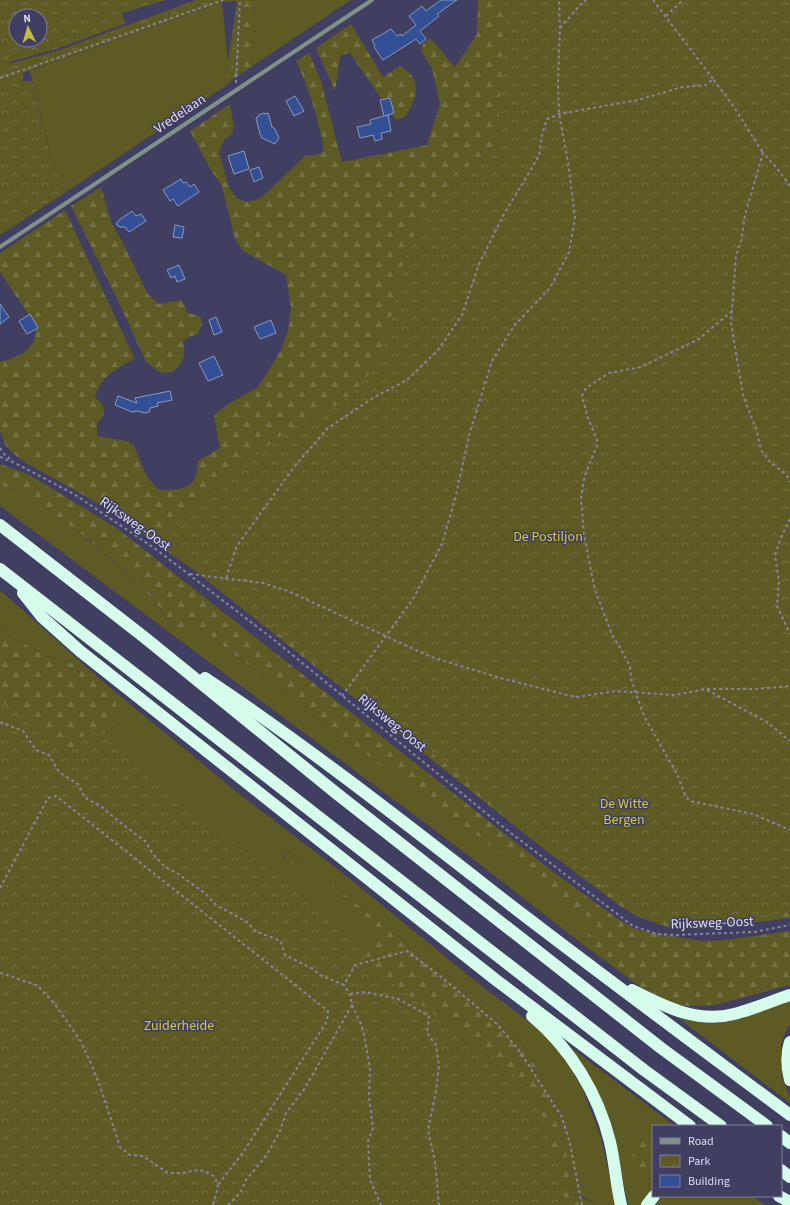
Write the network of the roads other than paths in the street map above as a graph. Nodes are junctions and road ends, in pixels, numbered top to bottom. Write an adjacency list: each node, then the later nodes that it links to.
1 (372, 0): 2 (street, Vredelaan)
2 (0, 247)
3 (0, 524): 6 (highway)
4 (0, 569): 5 (highway)
5 (11, 578): 8 (highway); 14 (highway)
6 (144, 637): 7 (highway); 15 (highway)
7 (598, 972): 9 (highway); 12 (highway)
8 (496, 980): 13 (highway); 22 (highway)
9 (790, 995)
10 (790, 1042): 11 (highway)
11 (790, 1080)
12 (790, 1115)
13 (689, 1125)
14 (720, 1125)
15 (766, 1125)
16 (782, 1137): 17 (highway)
17 (790, 1143)
18 (782, 1171): 19 (highway)
19 (790, 1177)
20 (782, 1195): 21 (highway)
21 (790, 1201)
22 (621, 1205)

